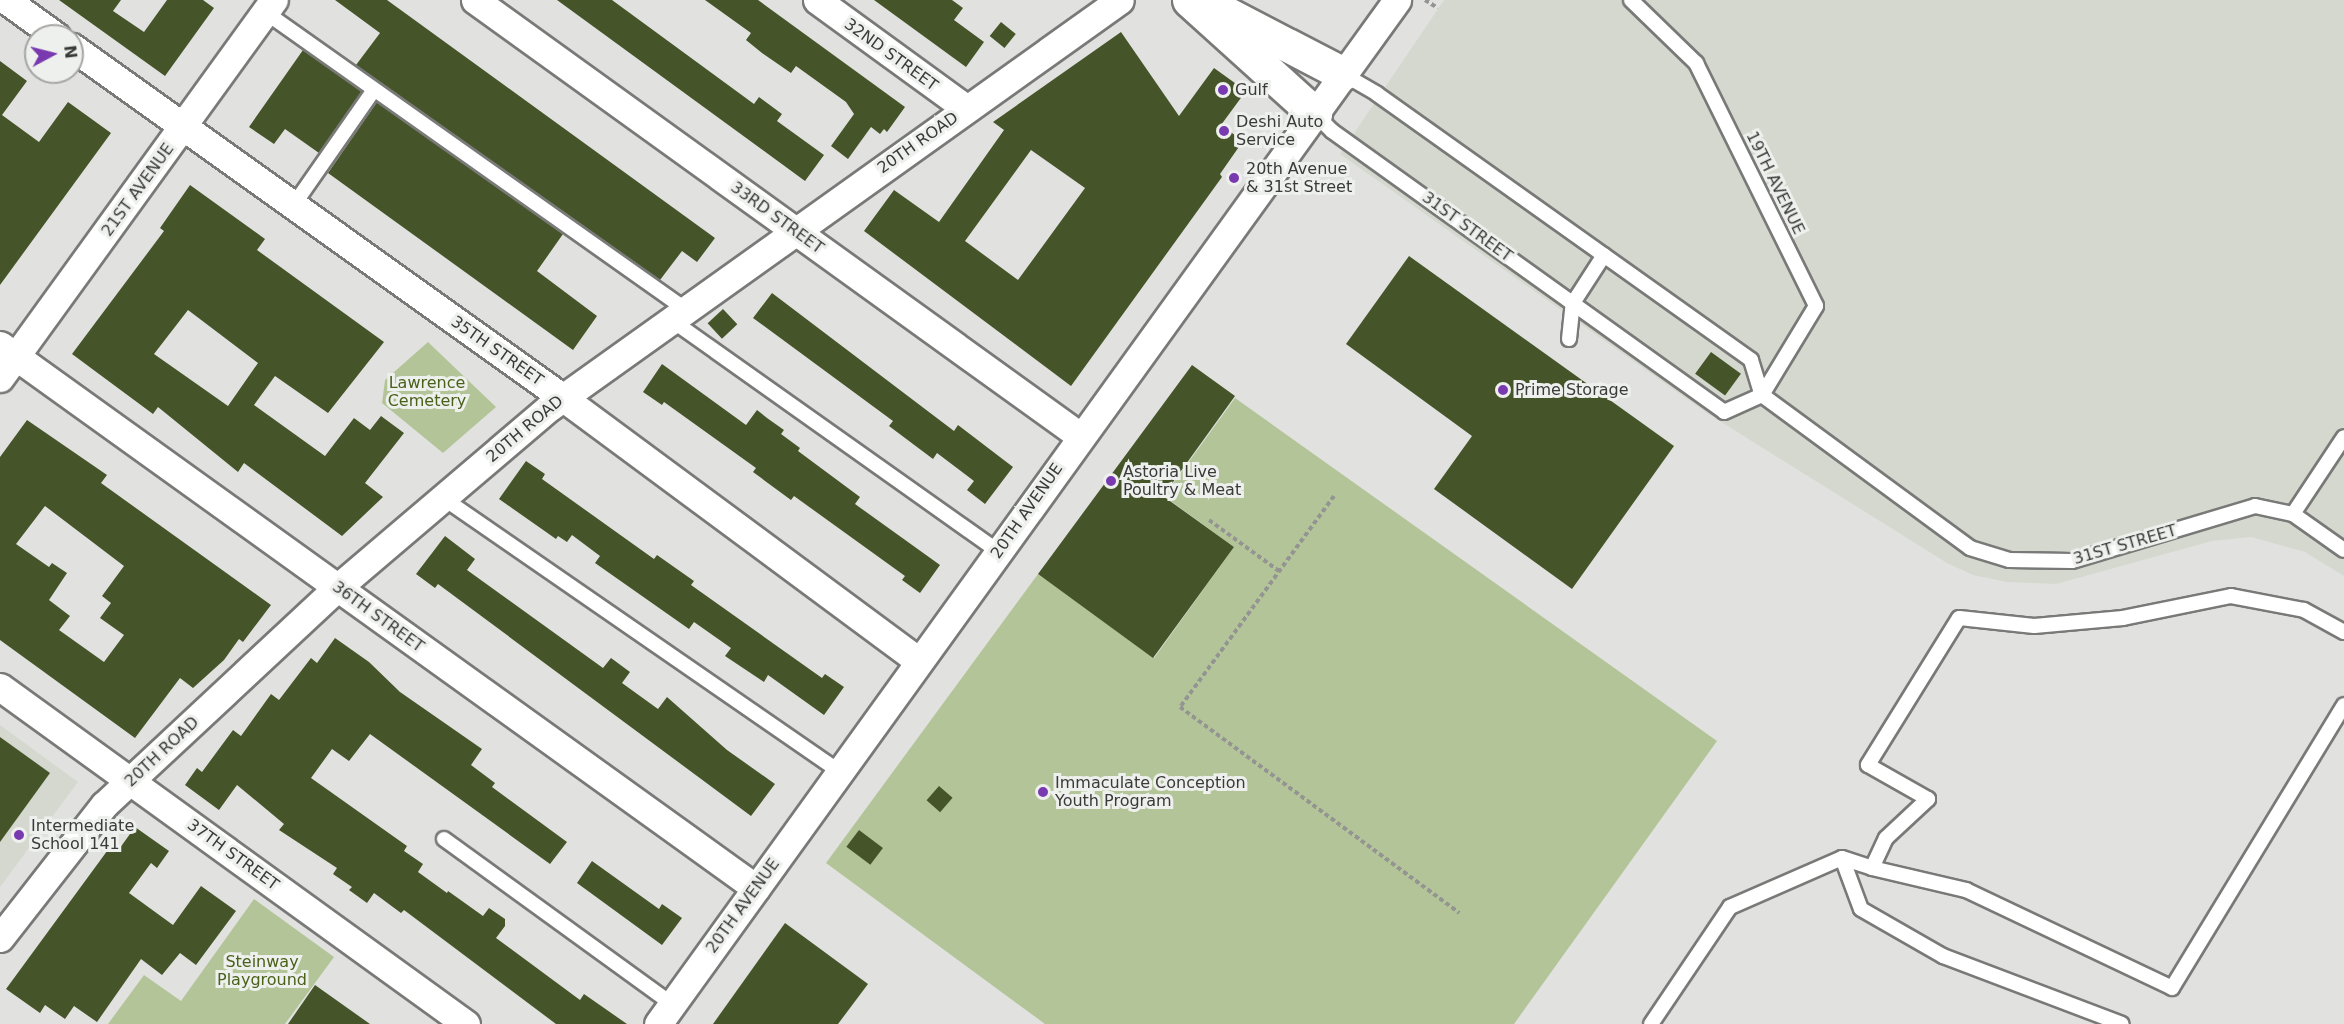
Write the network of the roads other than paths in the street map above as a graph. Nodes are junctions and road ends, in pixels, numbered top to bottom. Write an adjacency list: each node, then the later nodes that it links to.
1 (6, 0): 10 (street)
2 (475, 0): 18 (street, 33RD STREET)
3 (817, 0): 14 (street, 32ND STREET)
4 (1120, 0): 14 (street, 20TH ROAD)
5 (1189, 0): 15 (street, 31ST STREET)
6 (1201, 0): 12 (street)
7 (1397, 0): 12 (street, 20TH AVENUE)
8 (1631, 0): 25 (lane, 19TH AVENUE)
9 (269, 6): 13 (lane); 16 (street, 21ST AVENUE)
10 (39, 24)
11 (84, 56): 16 (street, 35TH STREET)
12 (1343, 74): 15 (street, 20TH AVENUE); 19 (lane)
13 (374, 90): 17 (lane); 21 (lane)
14 (966, 109): 18 (street, 20TH ROAD)
15 (1315, 114): 20 (lane, 31ST STREET); 27 (street, 20TH AVENUE)
16 (183, 127): 17 (street, 35TH STREET); 23 (street, 21ST AVENUE)
17 (293, 206): 26 (street, 35TH STREET)
18 (794, 231): 21 (street, 20TH ROAD); 27 (street, 33RD STREET)
19 (1604, 255): 20 (lane); 25 (lane)
20 (1573, 303): 22 (lane); 25 (lane, 31ST STREET)
21 (678, 314): 26 (street, 20TH ROAD); 32 (lane)
22 (1569, 339)
23 (8, 351): 24 (street, 21ST AVENUE); 33 (street, 36TH STREET)
24 (0, 378)
25 (1762, 395): 30 (lane, 31ST STREET)
26 (562, 397): 29 (street, 20TH ROAD); 35 (street, 35TH STREET)
27 (1080, 436): 32 (street, 20TH AVENUE)
28 (2344, 437): 30 (lane)
29 (443, 498): 33 (street, 20TH ROAD); 38 (lane)
30 (2293, 514): 31 (lane, 31ST STREET)
31 (2344, 550)
32 (998, 551): 35 (street, 20TH AVENUE)
33 (337, 588): 39 (street, 20TH ROAD); 43 (street, 36TH STREET)
34 (2344, 632): 42 (lane)
35 (919, 661): 38 (street, 20TH AVENUE)
36 (0, 687): 39 (street, 37TH STREET)
37 (2344, 705): 42 (lane)
38 (840, 772): 43 (street, 20TH AVENUE)
39 (132, 781): 44 (street, 20TH ROAD); 46 (street, 37TH STREET)
40 (444, 839): 45 (lane)
41 (1842, 858): 42 (lane); 47 (lane); 48 (lane)
42 (1872, 868)
43 (756, 888): 45 (street, 20TH AVENUE)
44 (0, 938)
45 (665, 1014)
46 (466, 1024)
47 (1651, 1024)
48 (2122, 1024)

